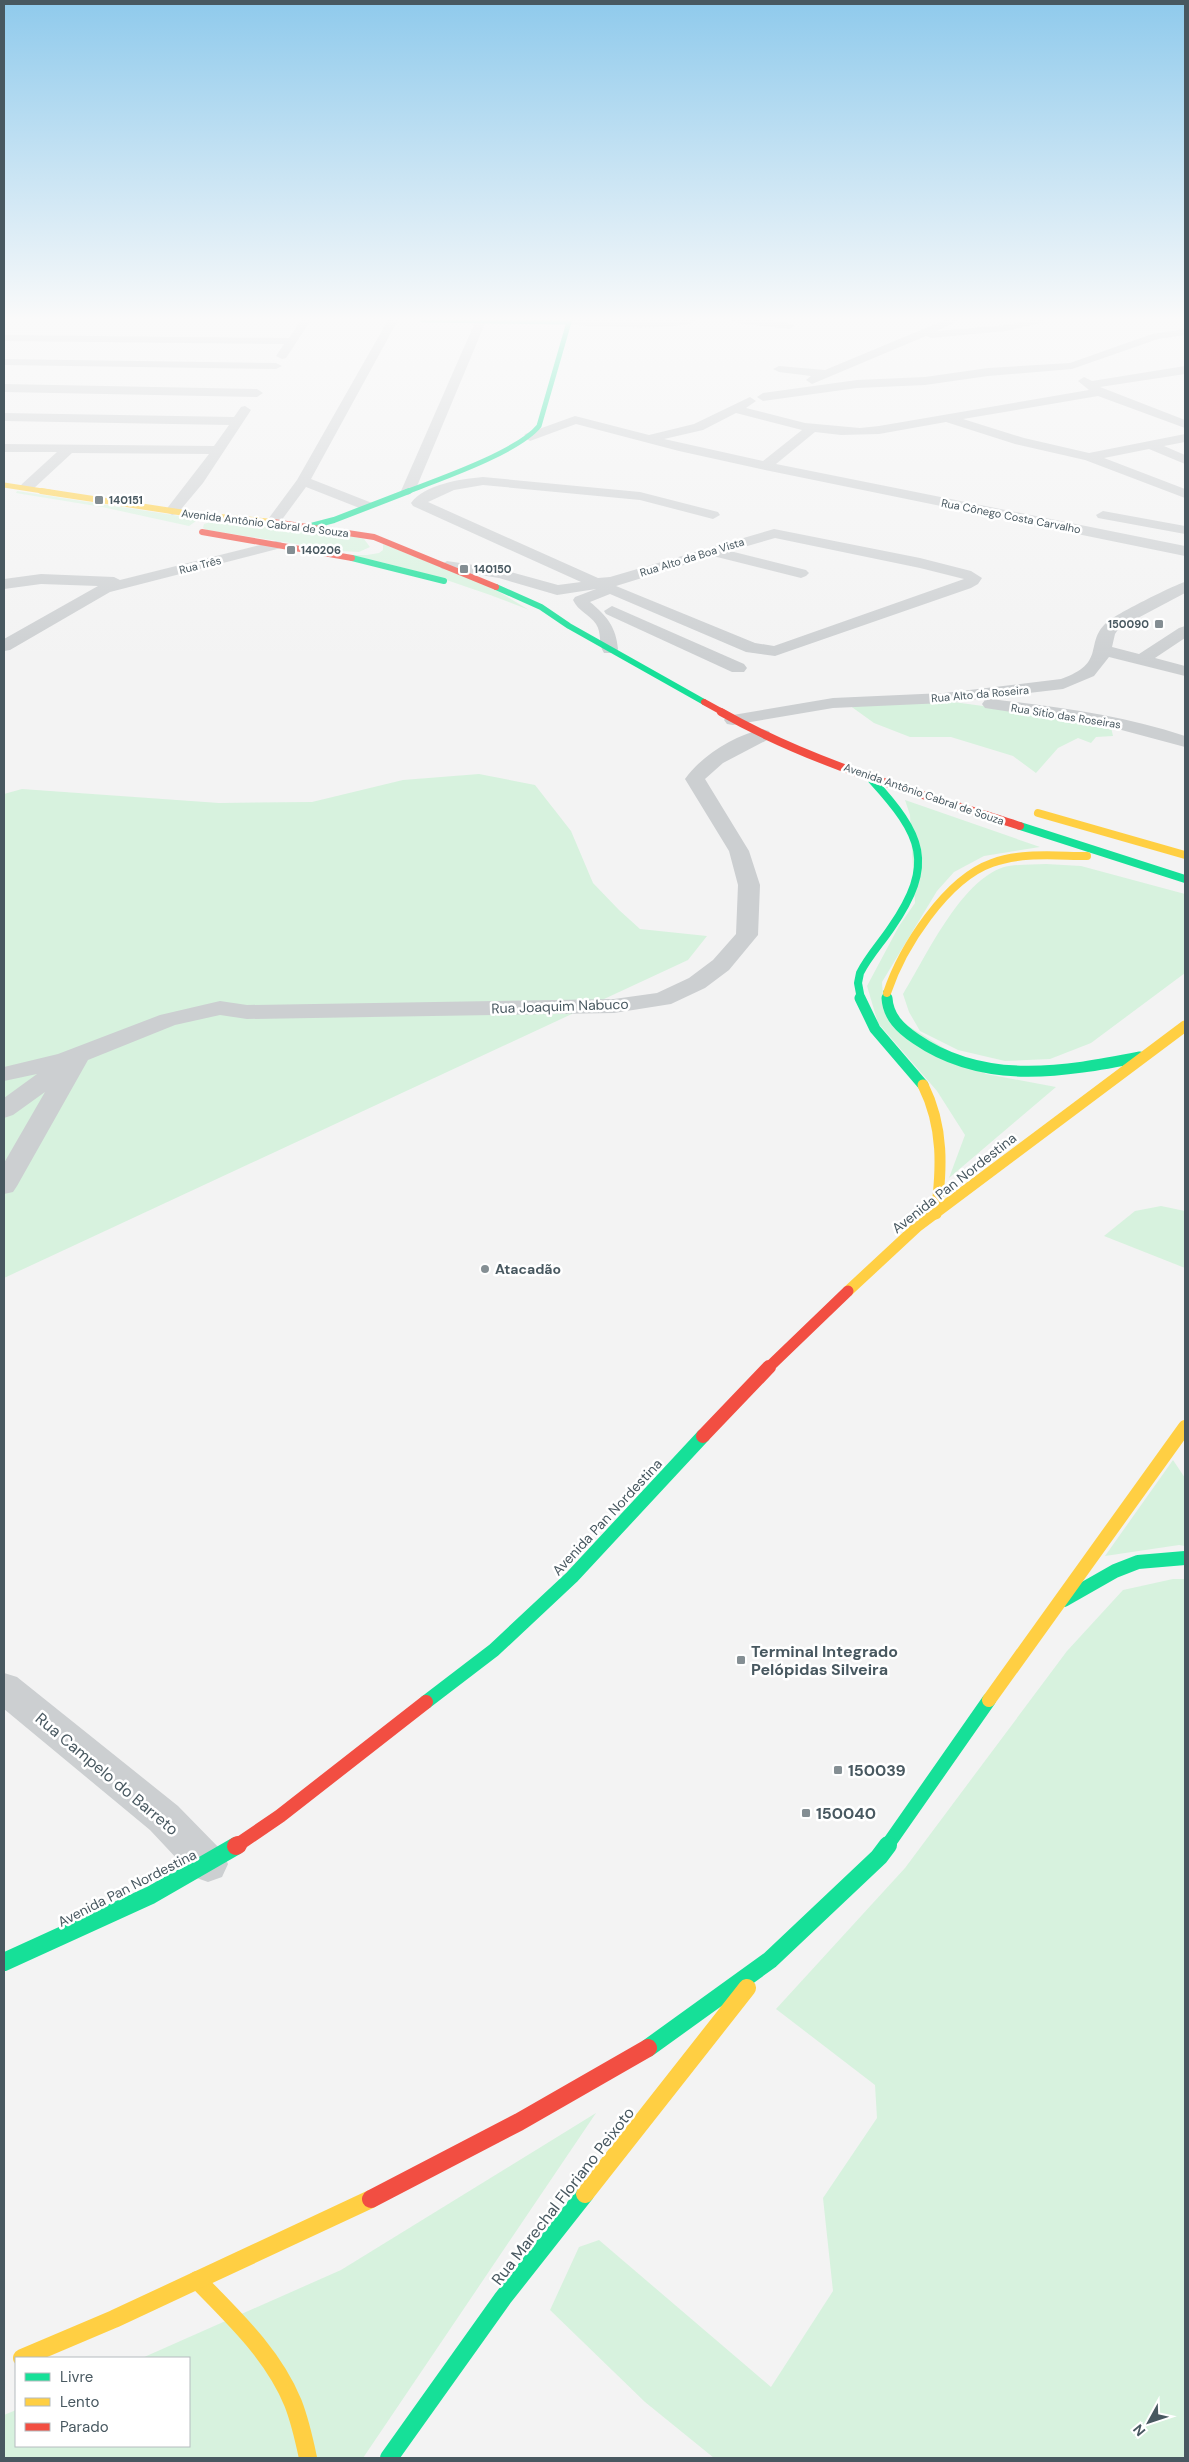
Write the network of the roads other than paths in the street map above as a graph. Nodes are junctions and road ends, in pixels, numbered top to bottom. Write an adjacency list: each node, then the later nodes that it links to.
1 (227, 435): 15 (street)
2 (329, 435): 19 (street)
3 (432, 435): 22 (street)
4 (536, 435): 9 (street, Rua Cônego Costa Carvalho)
5 (629, 435): 11 (street, Rua Cônego Costa Carvalho)
6 (668, 435): 11 (street)
7 (804, 435): 18 (street)
8 (1002, 435): 16 (street)
9 (530, 437): 22 (main road)
10 (1185, 438): 12 (street)
11 (648, 440): 18 (street, Rua Cônego Costa Carvalho)
12 (1151, 445): 16 (street); 17 (street)
13 (4, 448): 14 (street)
14 (68, 449): 15 (street); 21 (street)
15 (217, 450): 26 (street)
16 (1089, 457): 23 (street)
17 (1185, 460)
18 (765, 466): 36 (street, Rua Cônego Costa Carvalho)
19 (304, 481): 25 (street); 31 (street)
20 (4, 485): 21 (main road, Avenida Antônio Cabral de Souza)
21 (27, 487): 26 (main road, Avenida Antônio Cabral de Souza)
22 (408, 491): 25 (main road)
23 (1185, 494)
24 (4, 495): 30 (main road)
25 (367, 506): 32 (main road); 34 (main road)
26 (172, 511): 29 (main road, Avenida Antônio Cabral de Souza)
27 (713, 515): 46 (street)
28 (1103, 516): 33 (street)
29 (225, 518): 31 (main road, Avenida Antônio Cabral de Souza); 35 (main road, Avenida Antônio Cabral de Souza)
30 (145, 519)
31 (272, 522): 32 (main road, Avenida Antônio Cabral de Souza)
32 (311, 526): 34 (main road, Avenida Antônio Cabral de Souza)
33 (1185, 530)
34 (374, 537): 38 (main road); 39 (main road, Avenida Antônio Cabral de Souza)
35 (276, 545): 38 (main road, Avenida Antônio Cabral de Souza); 43 (street, Rua Três)
36 (1185, 550)
37 (711, 551): 41 (street); 46 (street, Rua Alto da Boa Vista); 52 (street, Rua Alto da Boa Vista)
38 (339, 555): 45 (main road, Avenida Antônio Cabral de Souza)
39 (447, 566): 46 (street, Rua Alto da Boa Vista); 53 (main road, Avenida Antônio Cabral de Souza)
40 (4, 569): 42 (street)
41 (802, 573)
42 (41, 579): 43 (street, Rua Três); 44 (street)
43 (124, 583): 56 (street, Rua Três)
44 (4, 584)
45 (454, 585)
46 (606, 585): 52 (street); 57 (street, Rua Alto da Boa Vista)
47 (1185, 587): 49 (street, Rua Alto da Roseira)
48 (481, 594): 53 (main road, Avenida Antônio Cabral de Souza)
49 (1150, 605): 51 (street); 58 (street, Rua Alto da Roseira)
50 (612, 611): 54 (street)
51 (1176, 612)
52 (681, 618): 54 (street)
53 (569, 626): 57 (main road, Avenida Antônio Cabral de Souza)
54 (651, 629): 60 (street); 61 (street)
55 (1185, 631): 59 (street)
56 (4, 646)
57 (610, 649): 64 (main road, Avenida Antônio Cabral de Souza)
58 (1103, 650): 59 (street); 63 (street, Rua Alto da Roseira)
59 (1143, 660): 62 (street)
60 (685, 662)
61 (738, 668)
62 (1185, 671)
63 (944, 698): 64 (street, Rua Alto da Roseira); 65 (street, Rua Sítio das Roseiras)
64 (753, 726): 66 (main road, Avenida Antônio Cabral de Souza); 72 (street, Rua Joaquim Nabuco)
65 (1185, 742)
66 (871, 778): 69 (main road, Avenida Antônio Cabral de Souza); 77 (main road)
67 (1029, 810): 68 (main road)
68 (1185, 855)
69 (1114, 857): 70 (main road, Avenida Antônio Cabral de Souza); 73 (main road)
70 (1185, 879)
71 (1185, 1026): 73 (main road, Avenida Pan Nordestina)
72 (78, 1055): 74 (street); 75 (street); 76 (street)
73 (1149, 1055): 77 (main road, Avenida Pan Nordestina)
74 (4, 1074)
75 (4, 1110)
76 (4, 1186)
77 (936, 1214): 84 (main road, Avenida Pan Nordestina)
78 (1185, 1427): 79 (main road)
79 (1173, 1444): 80 (main road); 82 (main road)
80 (1181, 1455)
81 (1185, 1558): 82 (main road)
82 (1057, 1604): 85 (main road)
83 (4, 1688): 84 (street, Rua Campelo do Barreto)
84 (208, 1864): 86 (main road, Avenida Pan Nordestina)
85 (770, 1960): 87 (main road); 90 (main road, Rua Marechal Floriano Peixoto)
86 (4, 1962)
87 (197, 2280): 88 (main road); 89 (main road)
88 (24, 2357)
89 (308, 2458)
90 (389, 2458)

